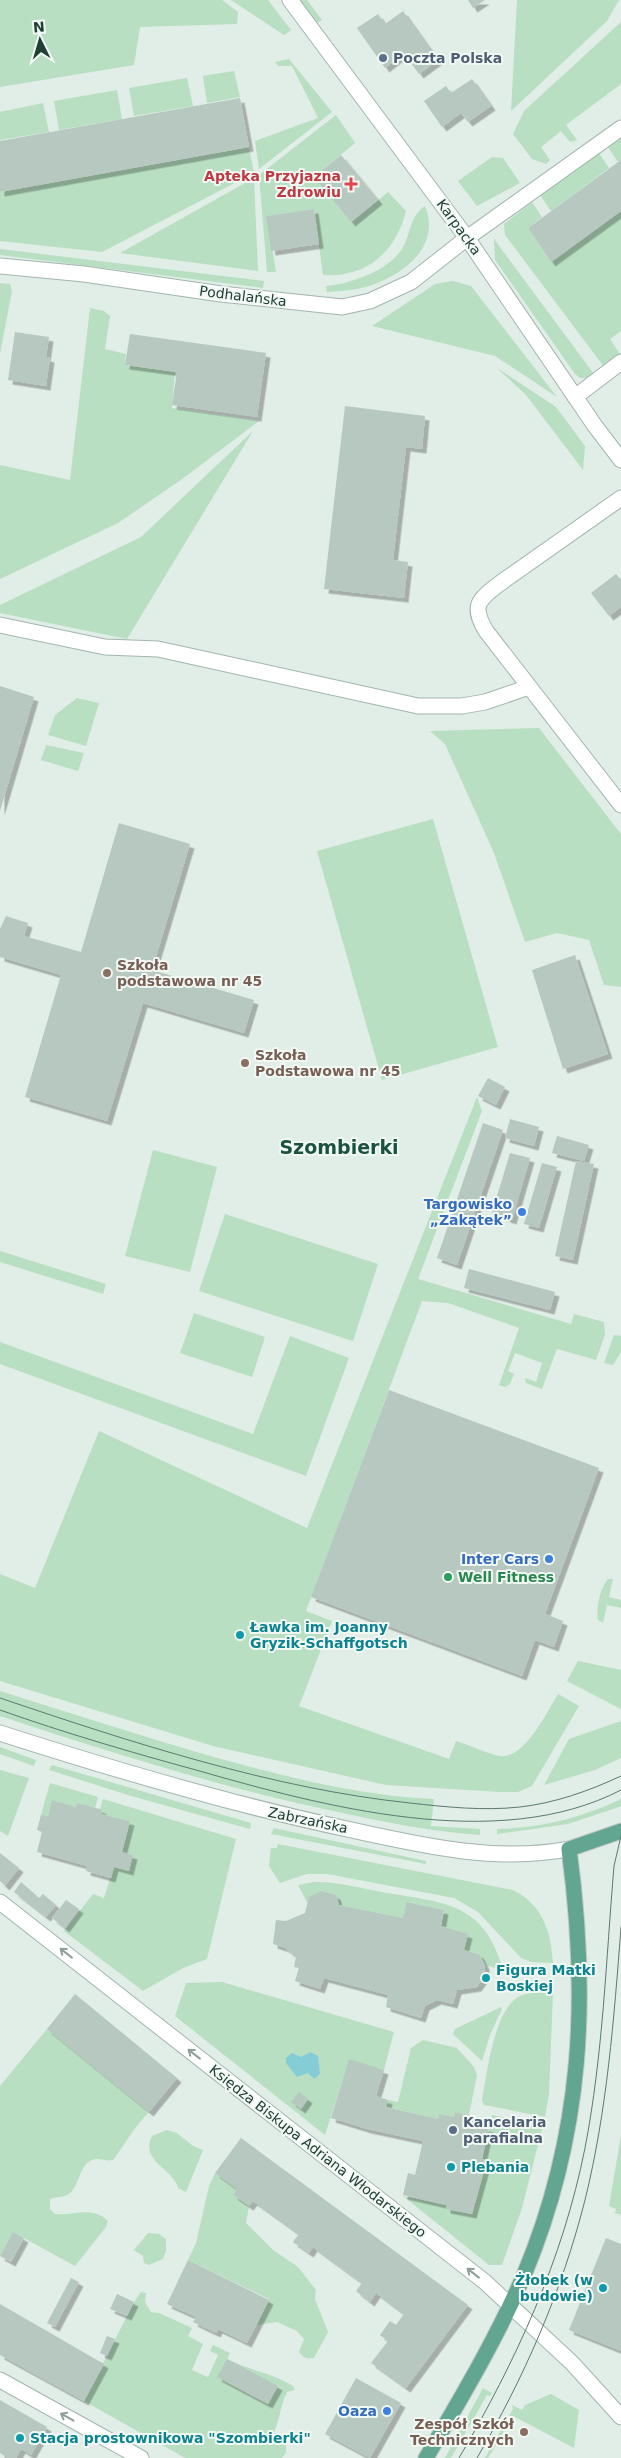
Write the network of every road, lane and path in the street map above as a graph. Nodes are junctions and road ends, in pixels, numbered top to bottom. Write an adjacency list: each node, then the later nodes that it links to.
1 (290, 0): 3 (street, Karpacka)
2 (621, 128): 3 (street, Podhalańska)
3 (468, 238): 4 (street, Podhalańska); 6 (street, Karpacka)
4 (0, 266)
5 (621, 362): 6 (street)
6 (575, 396): 7 (street, Karpacka)
7 (621, 460)
8 (621, 498): 10 (street)
9 (0, 625): 10 (street)
10 (529, 687): 11 (street)
11 (621, 805)
12 (0, 1733): 14 (street, Zabrzańska)
13 (621, 1831): 14 (main road, Zabrzańska)
14 (569, 1849): 16 (main road)
15 (0, 1902): 16 (street, Księdza Biskupa Adriana Włodarskiego, one-way to 15)
16 (509, 2306): 18 (street, Księdza Biskupa Adriana Włodarskiego); 20 (main road)
17 (0, 2380): 19 (street, one-way to 17)
18 (621, 2417)
19 (140, 2458)
20 (426, 2458)

